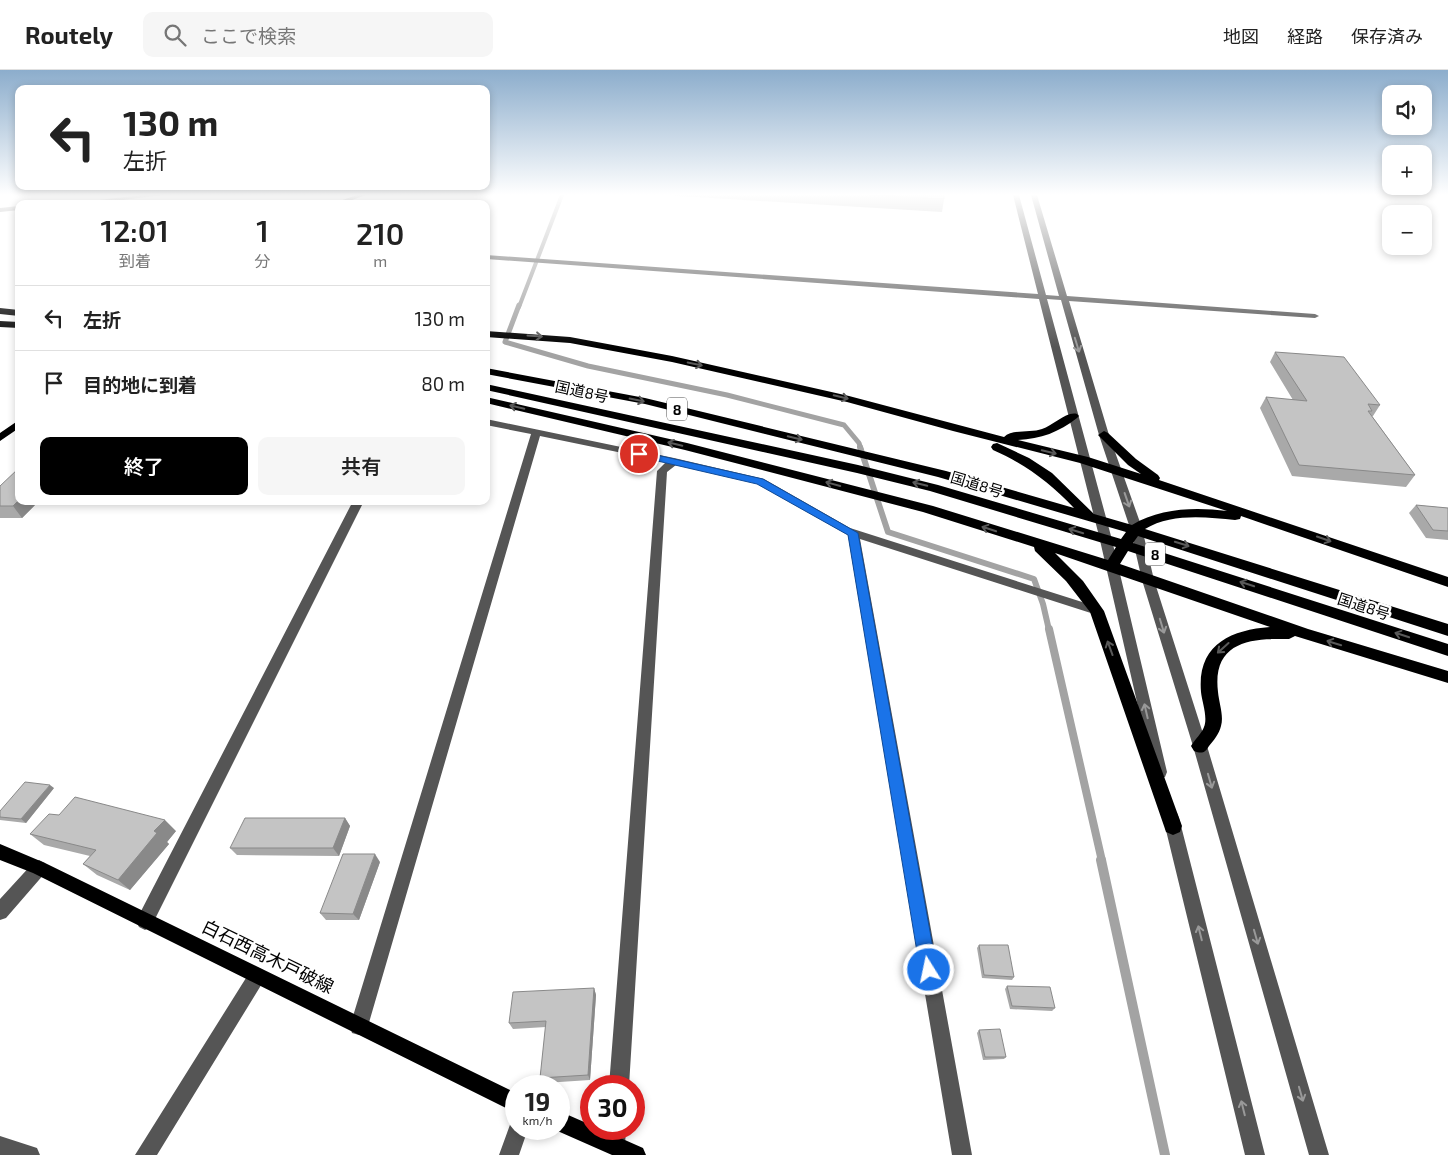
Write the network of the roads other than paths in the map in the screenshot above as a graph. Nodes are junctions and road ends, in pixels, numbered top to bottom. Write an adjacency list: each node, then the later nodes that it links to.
1 (1029, 246): 4 (street)
2 (1049, 246): 5 (street)
3 (490, 257): 4 (street)
4 (1043, 297): 5 (street); 15 (street)
5 (1064, 299): 8 (street); 20 (street, one-way to 20)
6 (0, 311): 7 (highway)
7 (15, 313)
8 (1315, 316)
9 (0, 324): 10 (highway)
10 (15, 325)
11 (490, 334): 18 (highway, one-way to 18)
12 (490, 372): 36 (highway, 国道8号 / 8, one-way to 36)
13 (490, 388): 38 (highway, 国道8号 / 8, one-way to 13)
14 (490, 401): 31 (highway, one-way to 14)
15 (1073, 416): 18 (highway); 22 (street)
16 (490, 423): 19 (street)
17 (15, 426): 21 (main road)
18 (957, 429): 22 (highway, one-way to 22); 30 (highway)
19 (536, 433): 23 (street); 47 (street)
20 (1104, 435): 24 (street); 25 (highway)
21 (0, 438)
22 (1084, 460): 24 (highway); 30 (street)
23 (674, 461): 29 (street); 48 (street)
24 (1117, 471): 25 (highway); 28 (street, one-way to 28)
25 (1181, 492): 27 (highway)
26 (357, 505): 45 (street)
27 (1278, 523): 28 (highway); 34 (highway, one-way to 34)
28 (1136, 528): 32 (highway); 33 (street)
29 (853, 533): 35 (street); 57 (street)
30 (1105, 536): 32 (street)
31 (1036, 544): 32 (highway); 35 (highway)
32 (1111, 566): 33 (highway); 41 (street, one-way to 32)
33 (1148, 580): 37 (highway); 40 (street, one-way to 40)
34 (1448, 582)
35 (1097, 612): 41 (highway, one-way to 35)
36 (1448, 630)
37 (1303, 633): 39 (highway, one-way to 37); 40 (highway, one-way to 40)
38 (1448, 650)
39 (1448, 677)
40 (1200, 746): 59 (street, one-way to 59)
41 (1173, 826): 58 (street, one-way to 41)
42 (0, 852): 43 (main road, 白石西高木戸破線)
43 (39, 868): 44 (street); 45 (main road, 白石西高木戸破線)
44 (0, 912)
45 (145, 921): 46 (main road, 白石西高木戸破線)
46 (257, 976): 47 (main road, 白石西高木戸破線); 54 (street)
47 (359, 1026): 49 (main road, 白石西高木戸破線)
48 (621, 1075)
49 (505, 1098)
50 (514, 1140): 55 (street)
51 (619, 1140): 56 (main road)
52 (0, 1146): 53 (street)
53 (30, 1155)
54 (145, 1155)
55 (509, 1155)
56 (636, 1155)
57 (962, 1155)
58 (1255, 1155)
59 (1319, 1155)

